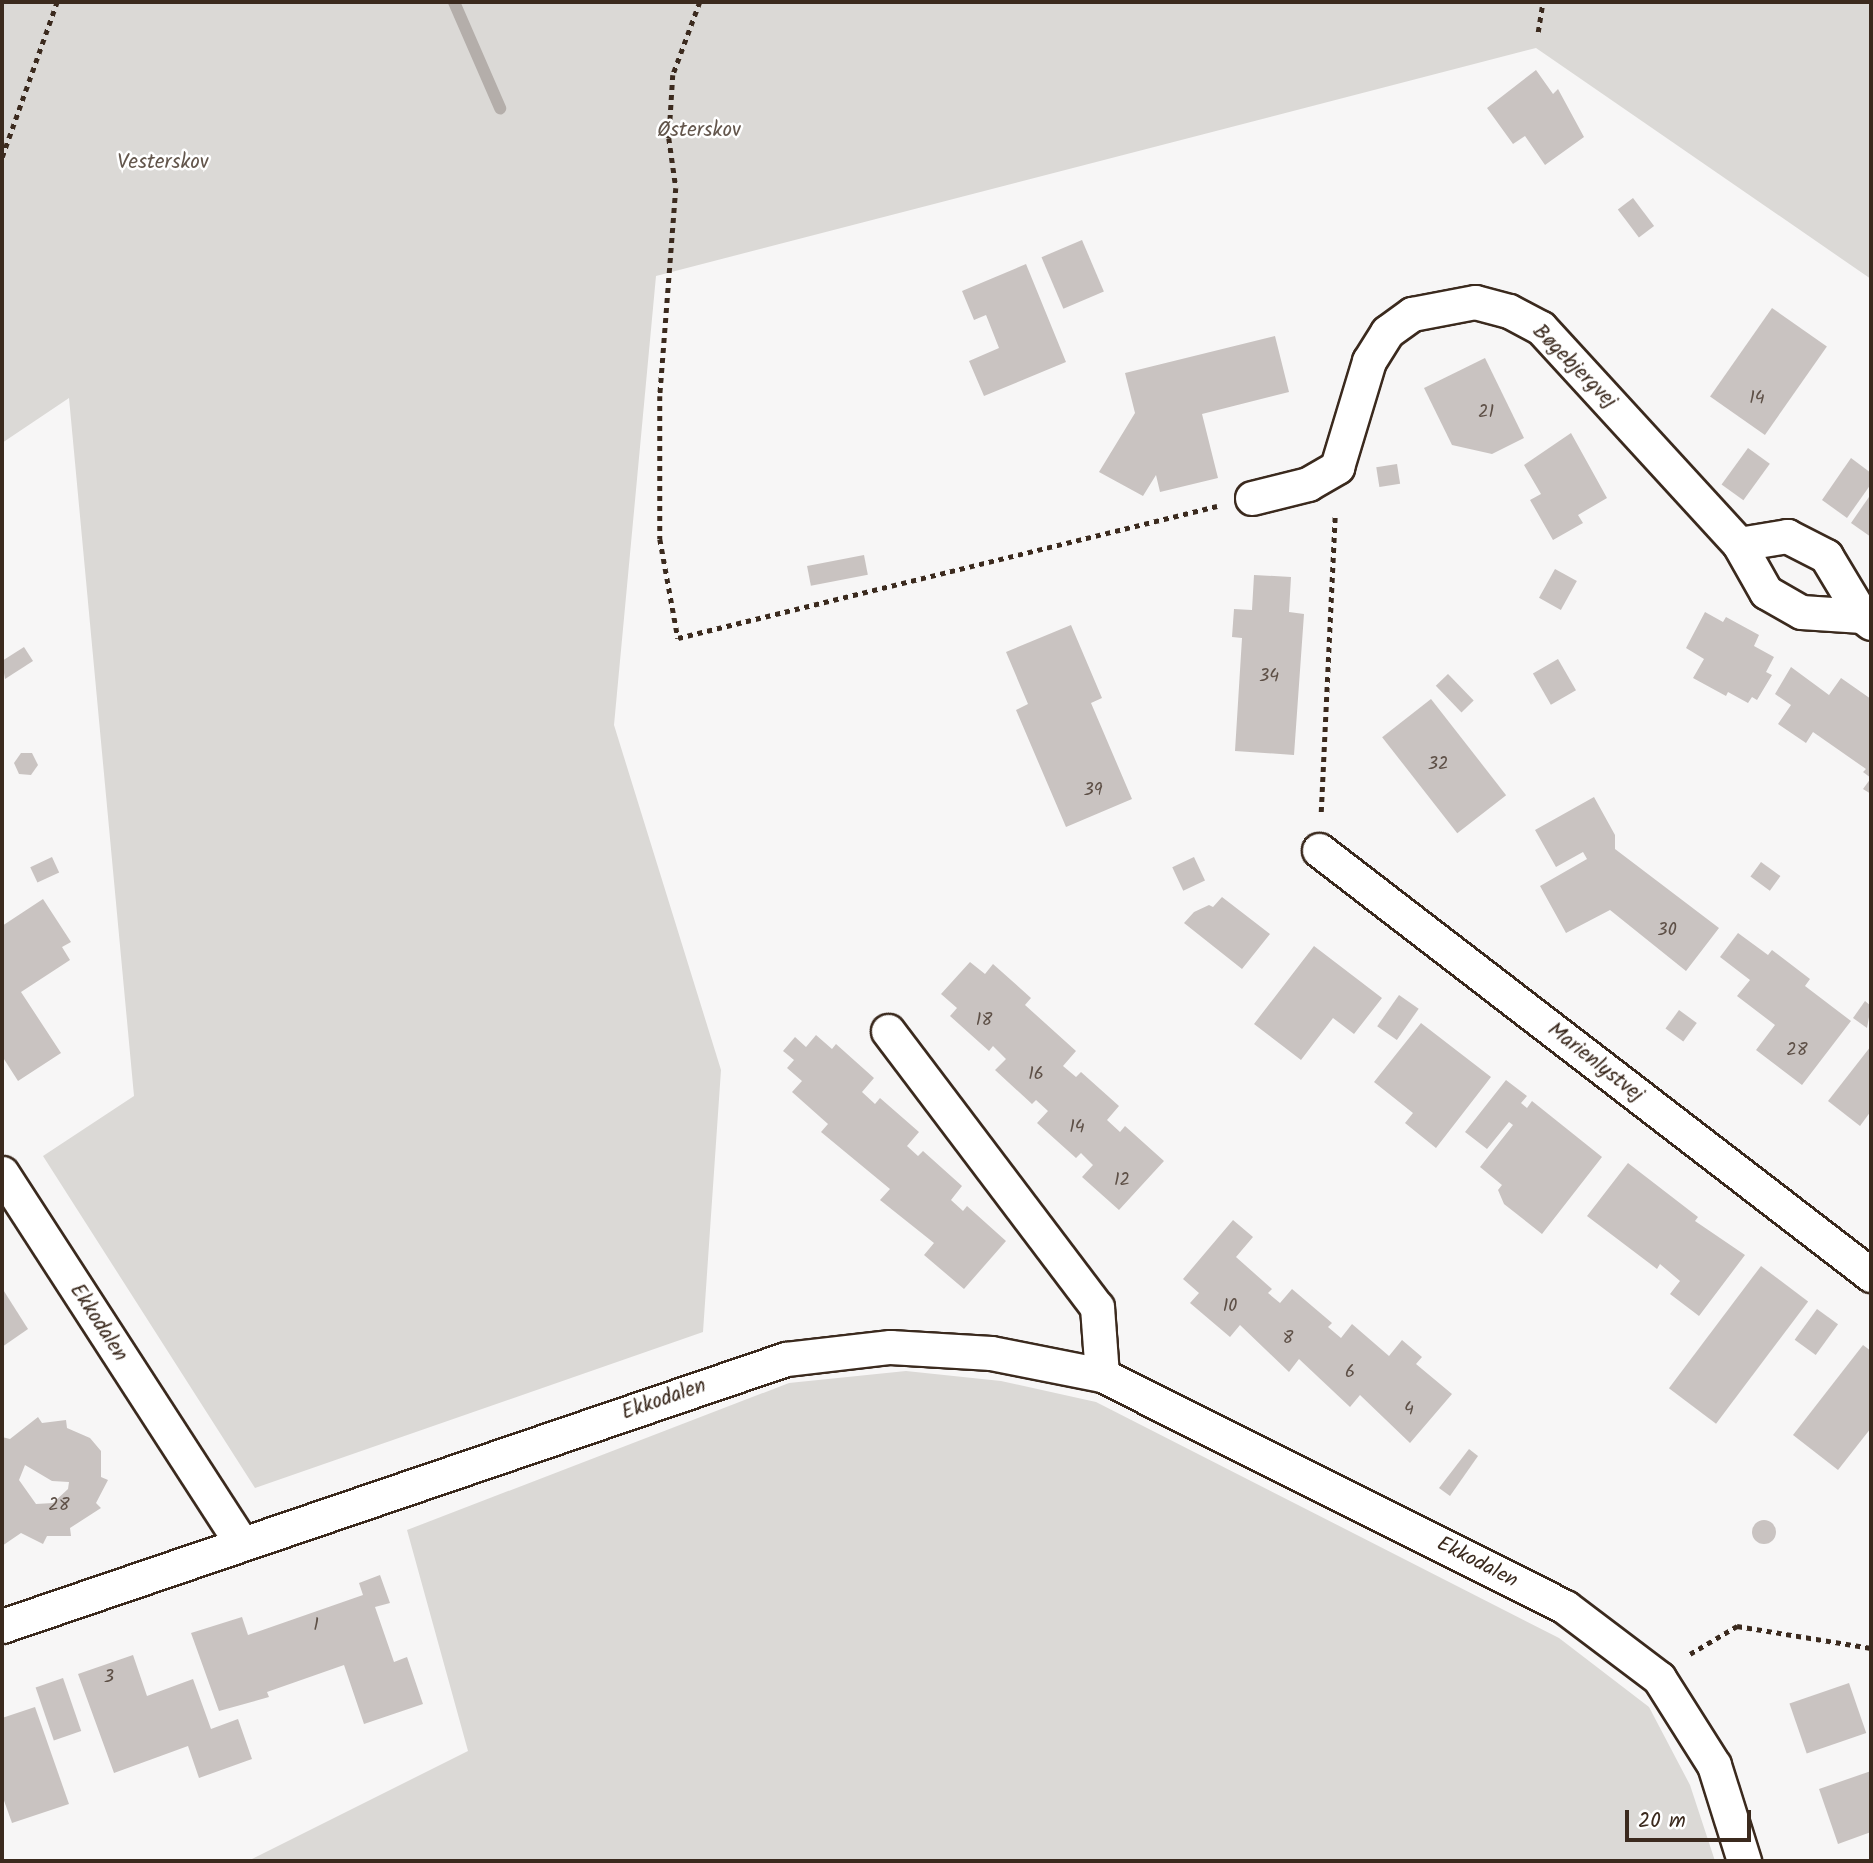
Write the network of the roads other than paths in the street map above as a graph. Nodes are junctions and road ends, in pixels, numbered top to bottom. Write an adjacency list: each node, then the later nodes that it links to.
1 (1252, 498): 2 (street, Bøgebjergvej)
2 (1739, 544): 3 (street, Bøgebjergvej); 3 (street, Bøgebjergvej)
3 (1867, 619)
4 (1319, 850): 7 (street, Marienlystvej)
5 (888, 1031): 8 (street)
6 (2, 1173): 9 (street, Ekkodalen)
7 (1871, 1275)
8 (1102, 1376): 9 (street, Ekkodalen); 11 (street, Ekkodalen)
9 (241, 1543): 10 (street, Ekkodalen)
10 (2, 1626)
11 (1744, 1861)

